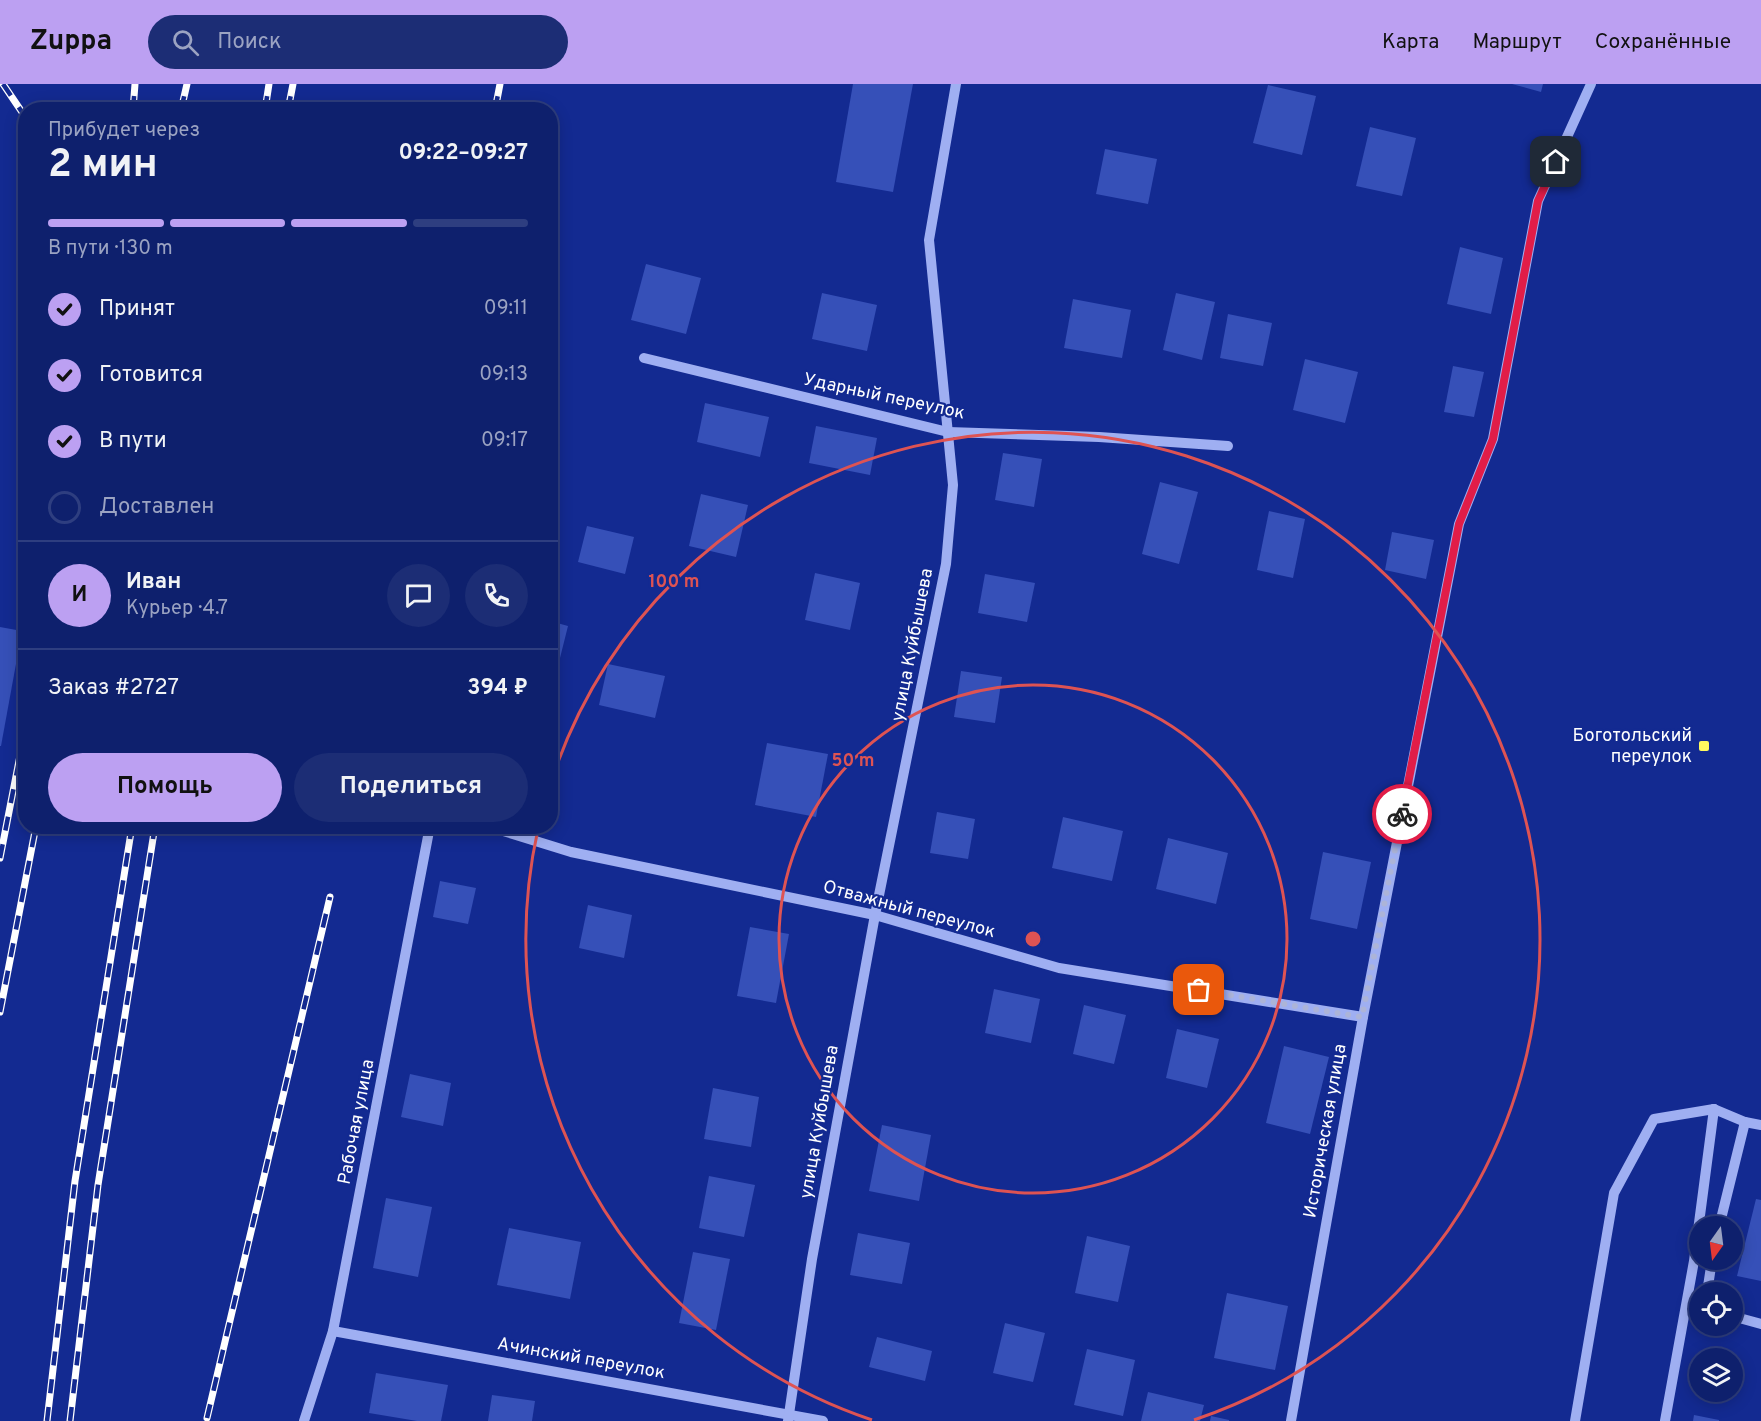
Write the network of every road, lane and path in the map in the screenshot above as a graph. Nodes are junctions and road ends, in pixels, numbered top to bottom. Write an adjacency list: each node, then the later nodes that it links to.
1 (956, 84): 4 (street, улица Куйбышева)
2 (1591, 84): 9 (street, Историческая улица)
3 (644, 358): 4 (street, Ударный переулок)
4 (948, 432): 5 (street, Ударный переулок); 8 (street, улица Куйбышева)
5 (1228, 446)
6 (428, 834): 16 (street, Рабочая улица)
7 (512, 834): 8 (street, Отважный переулок)
8 (875, 915): 9 (street, Отважный переулок); 17 (street, улица Куйбышева)
9 (1362, 1017): 20 (street, Историческая улица)
10 (1714, 1109): 11 (street); 21 (street); 22 (street)
11 (1745, 1122): 12 (street); 13 (street)
12 (1761, 1125)
13 (1722, 1216)
14 (1743, 1319): 15 (street)
15 (1761, 1324)
16 (333, 1331): 17 (street, Ачинский переулок); 18 (street, Рабочая улица)
17 (788, 1417): 19 (street, Ачинский переулок)
18 (304, 1421)
19 (823, 1421)
20 (1291, 1421)
21 (1575, 1421)
22 (1665, 1421)

